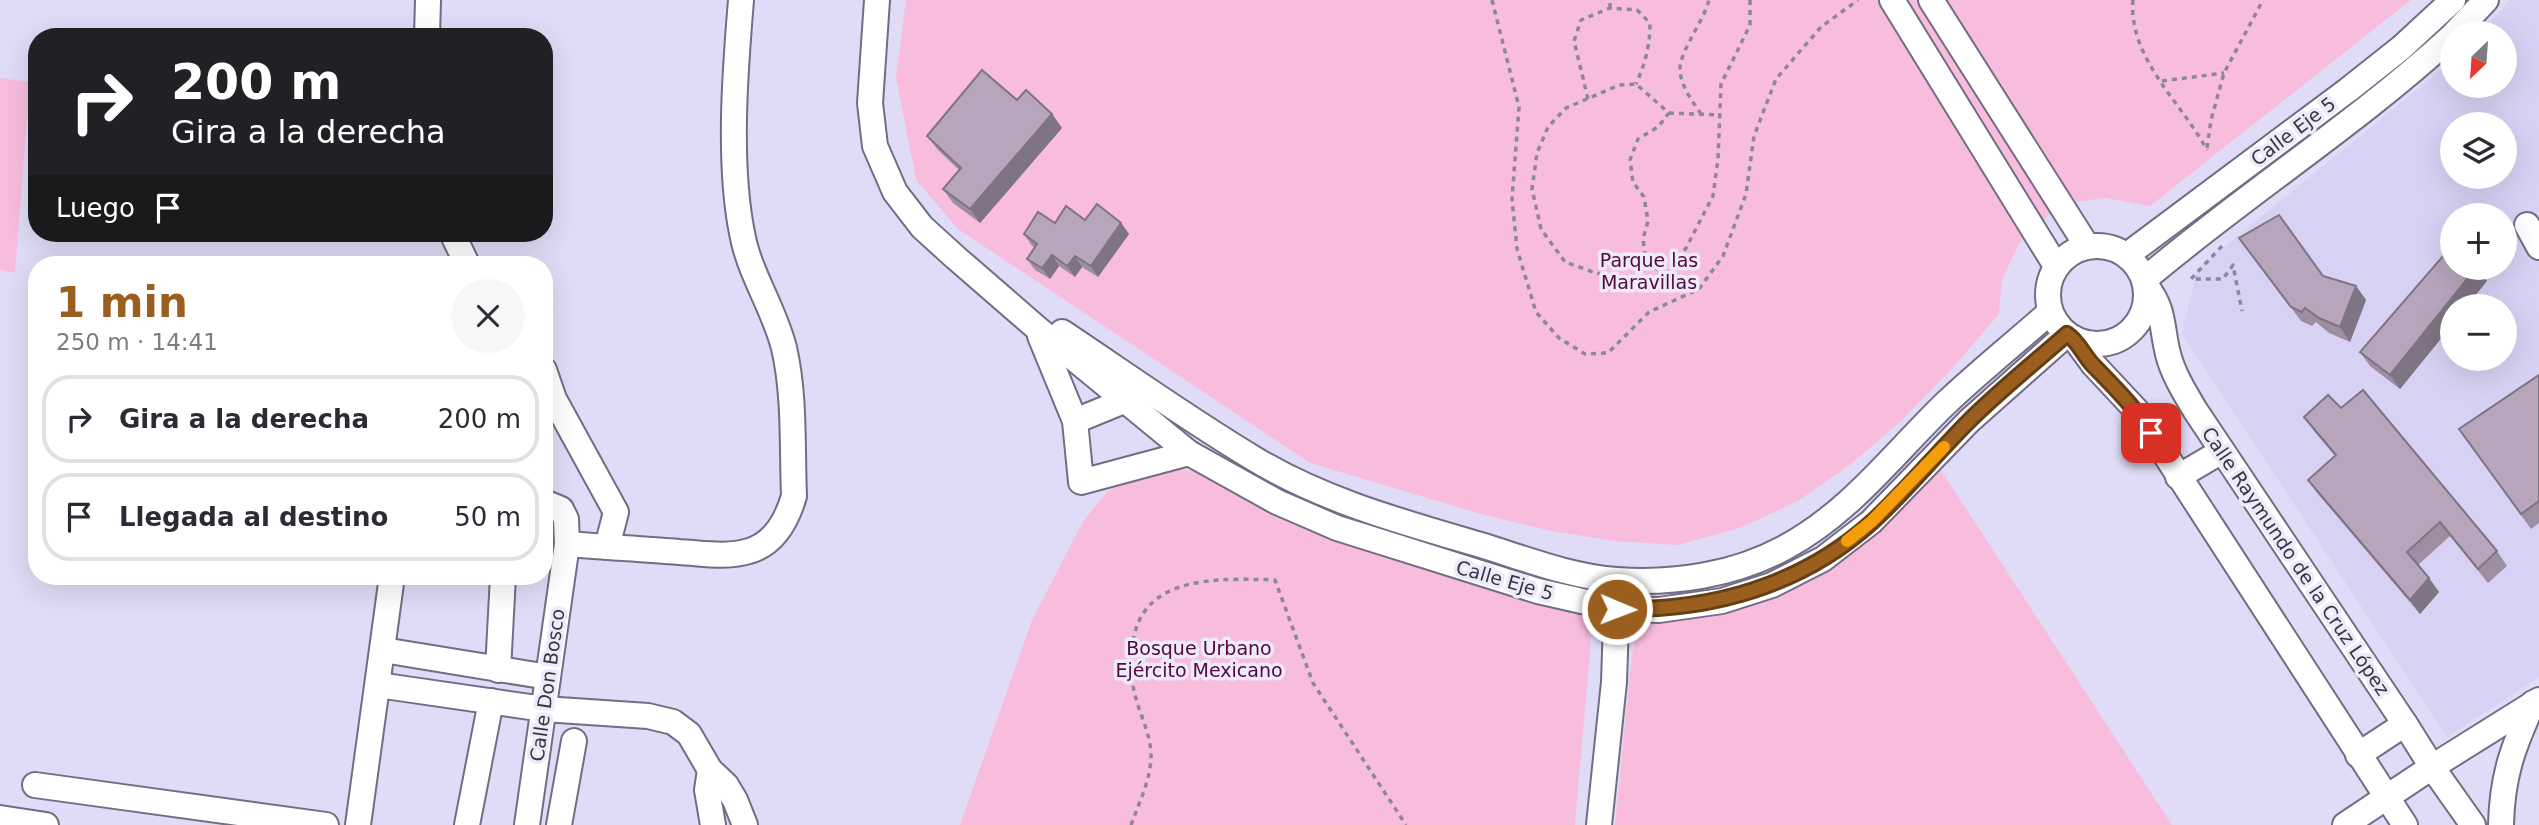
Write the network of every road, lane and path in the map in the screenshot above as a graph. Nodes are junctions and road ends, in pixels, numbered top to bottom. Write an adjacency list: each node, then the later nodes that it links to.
1 (428, 0): 17 (street)
2 (741, 0): 47 (street)
3 (877, 0): 36 (street)
4 (1492, 0): 8 (path)
5 (1610, 0): 15 (path)
6 (1709, 0): 24 (path)
7 (1750, 0): 25 (path)
8 (1858, 0)
9 (1892, 0): 31 (street)
10 (1931, 0): 28 (street)
11 (2133, 0): 20 (path)
12 (2263, 0): 19 (path)
13 (2453, 0): 30 (street, Calle Eje 5)
14 (2486, 0): 16 (street, Calle Eje 5)
15 (1610, 8): 21 (path); 22 (path)
16 (2466, 21)
17 (427, 28)
18 (2440, 47): 33 (street, Calle Eje 5)
19 (2224, 73): 20 (path); 20 (path)
20 (2162, 81)
21 (1636, 84): 22 (path); 23 (path)
22 (1588, 99): 32 (path)
23 (1669, 113): 24 (path); 32 (path)
24 (1701, 114): 25 (path)
25 (1720, 115): 32 (path)
26 (2527, 225): 29 (street)
27 (2230, 238): 34 (path)
28 (2087, 246): 30 (street); 31 (street)
29 (2539, 247)
30 (2127, 255): 33 (street)
31 (2056, 266): 35 (street)
32 (1666, 275)
33 (2145, 283): 37 (street); 42 (street, Calle Raymundo de la Cruz López)
34 (2242, 311)
35 (2050, 312): 37 (street); 48 (street, Calle Eje 5)
36 (1040, 324): 38 (street, Calle Eje 5); 40 (street, Calle Eje 5); 41 (street)
37 (2071, 336): 44 (street); 51 (street, Calle Eje 5)
38 (1153, 391): 40 (street); 48 (street, Calle Eje 5)
39 (553, 395): 47 (street)
40 (1124, 400): 41 (street); 43 (street, Calle Eje 5)
41 (1075, 421): 43 (street)
42 (2222, 451): 44 (street); 61 (street, Calle Raymundo de la Cruz López)
43 (1189, 453): 51 (street, Calle Eje 5)
44 (2178, 477): 63 (street)
45 (553, 506): 46 (street, Calle Don Bosco)
46 (567, 544): 47 (street); 55 (street, Calle Don Bosco)
47 (607, 547)
48 (1617, 580): 51 (street)
49 (391, 585): 52 (street)
50 (503, 585): 54 (street)
51 (1617, 609): 79 (street)
52 (383, 650): 53 (street); 56 (street)
53 (458, 664): 54 (street); 57 (street)
54 (498, 670): 55 (street)
55 (548, 677): 60 (street, Calle Don Bosco)
56 (378, 685): 57 (street); 71 (street)
57 (454, 696): 58 (street)
58 (491, 701): 60 (street); 72 (street)
59 (2536, 701): 64 (street); 83 (street)
60 (544, 709): 65 (street); 73 (street, Calle Don Bosco)
61 (2405, 723): 63 (street); 64 (street, Calle Raymundo de la Cruz López)
62 (574, 741): 74 (street)
63 (2358, 755): 67 (street)
64 (2432, 767): 67 (street); 82 (street, Calle Raymundo de la Cruz López)
65 (710, 770): 75 (street); 76 (street)
66 (35, 785): 70 (street)
67 (2388, 797): 80 (street); 81 (street)
68 (2, 818): 69 (street)
69 (46, 825)
70 (326, 825)
71 (358, 825)
72 (467, 825)
73 (527, 825)
74 (559, 825)
75 (713, 825)
76 (746, 825)
77 (1131, 825): 78 (path)
78 (1406, 825)
79 (1598, 825)
80 (2345, 825)
81 (2405, 825)
82 (2473, 825)
83 (2501, 825)

